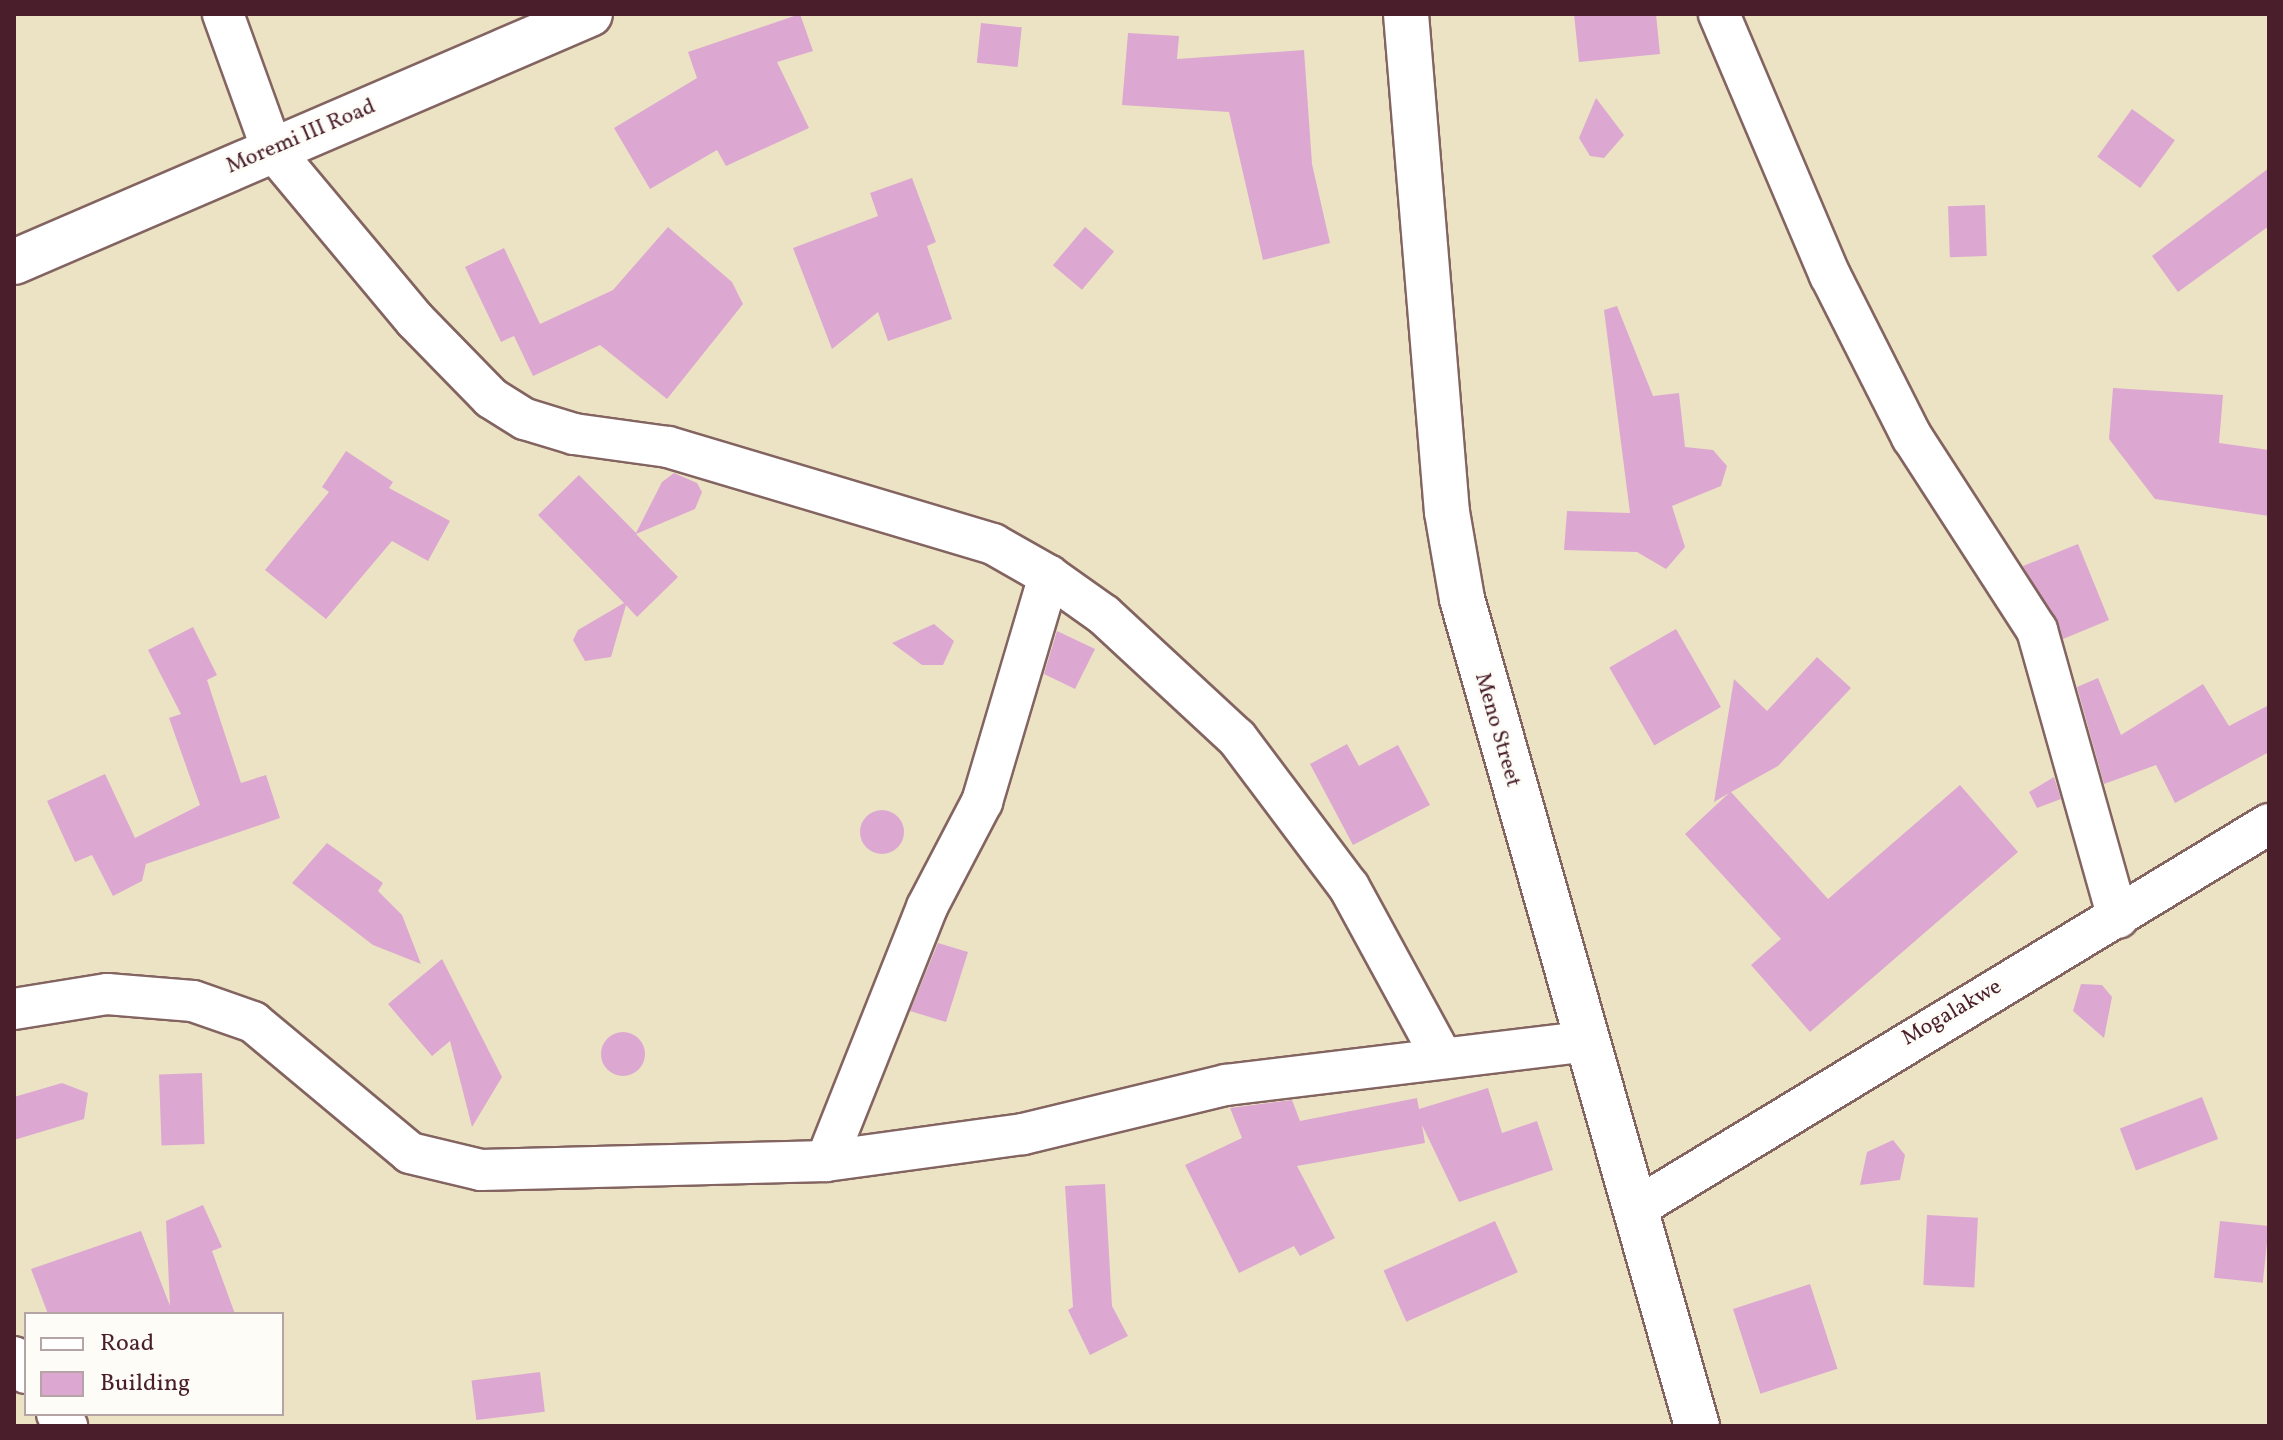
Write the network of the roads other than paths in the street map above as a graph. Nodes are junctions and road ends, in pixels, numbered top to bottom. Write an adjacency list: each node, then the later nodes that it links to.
1 (223, 14): 5 (street)
2 (590, 14): 5 (street, Moremi III Road)
3 (1406, 14): 11 (street, Meno Street)
4 (1719, 14): 9 (street)
5 (272, 149): 6 (street, Moremi III Road); 7 (street)
6 (14, 262)
7 (1049, 576): 12 (street); 13 (street)
8 (2269, 824): 9 (street, Mogalakwe)
9 (2118, 918): 14 (street, Mogalakwe)
10 (14, 1009): 13 (street)
11 (1588, 1041): 12 (street); 14 (street, Meno Street)
12 (1440, 1054): 13 (street)
13 (826, 1161)
14 (1638, 1207): 15 (street, Meno Street)
15 (1697, 1426)

